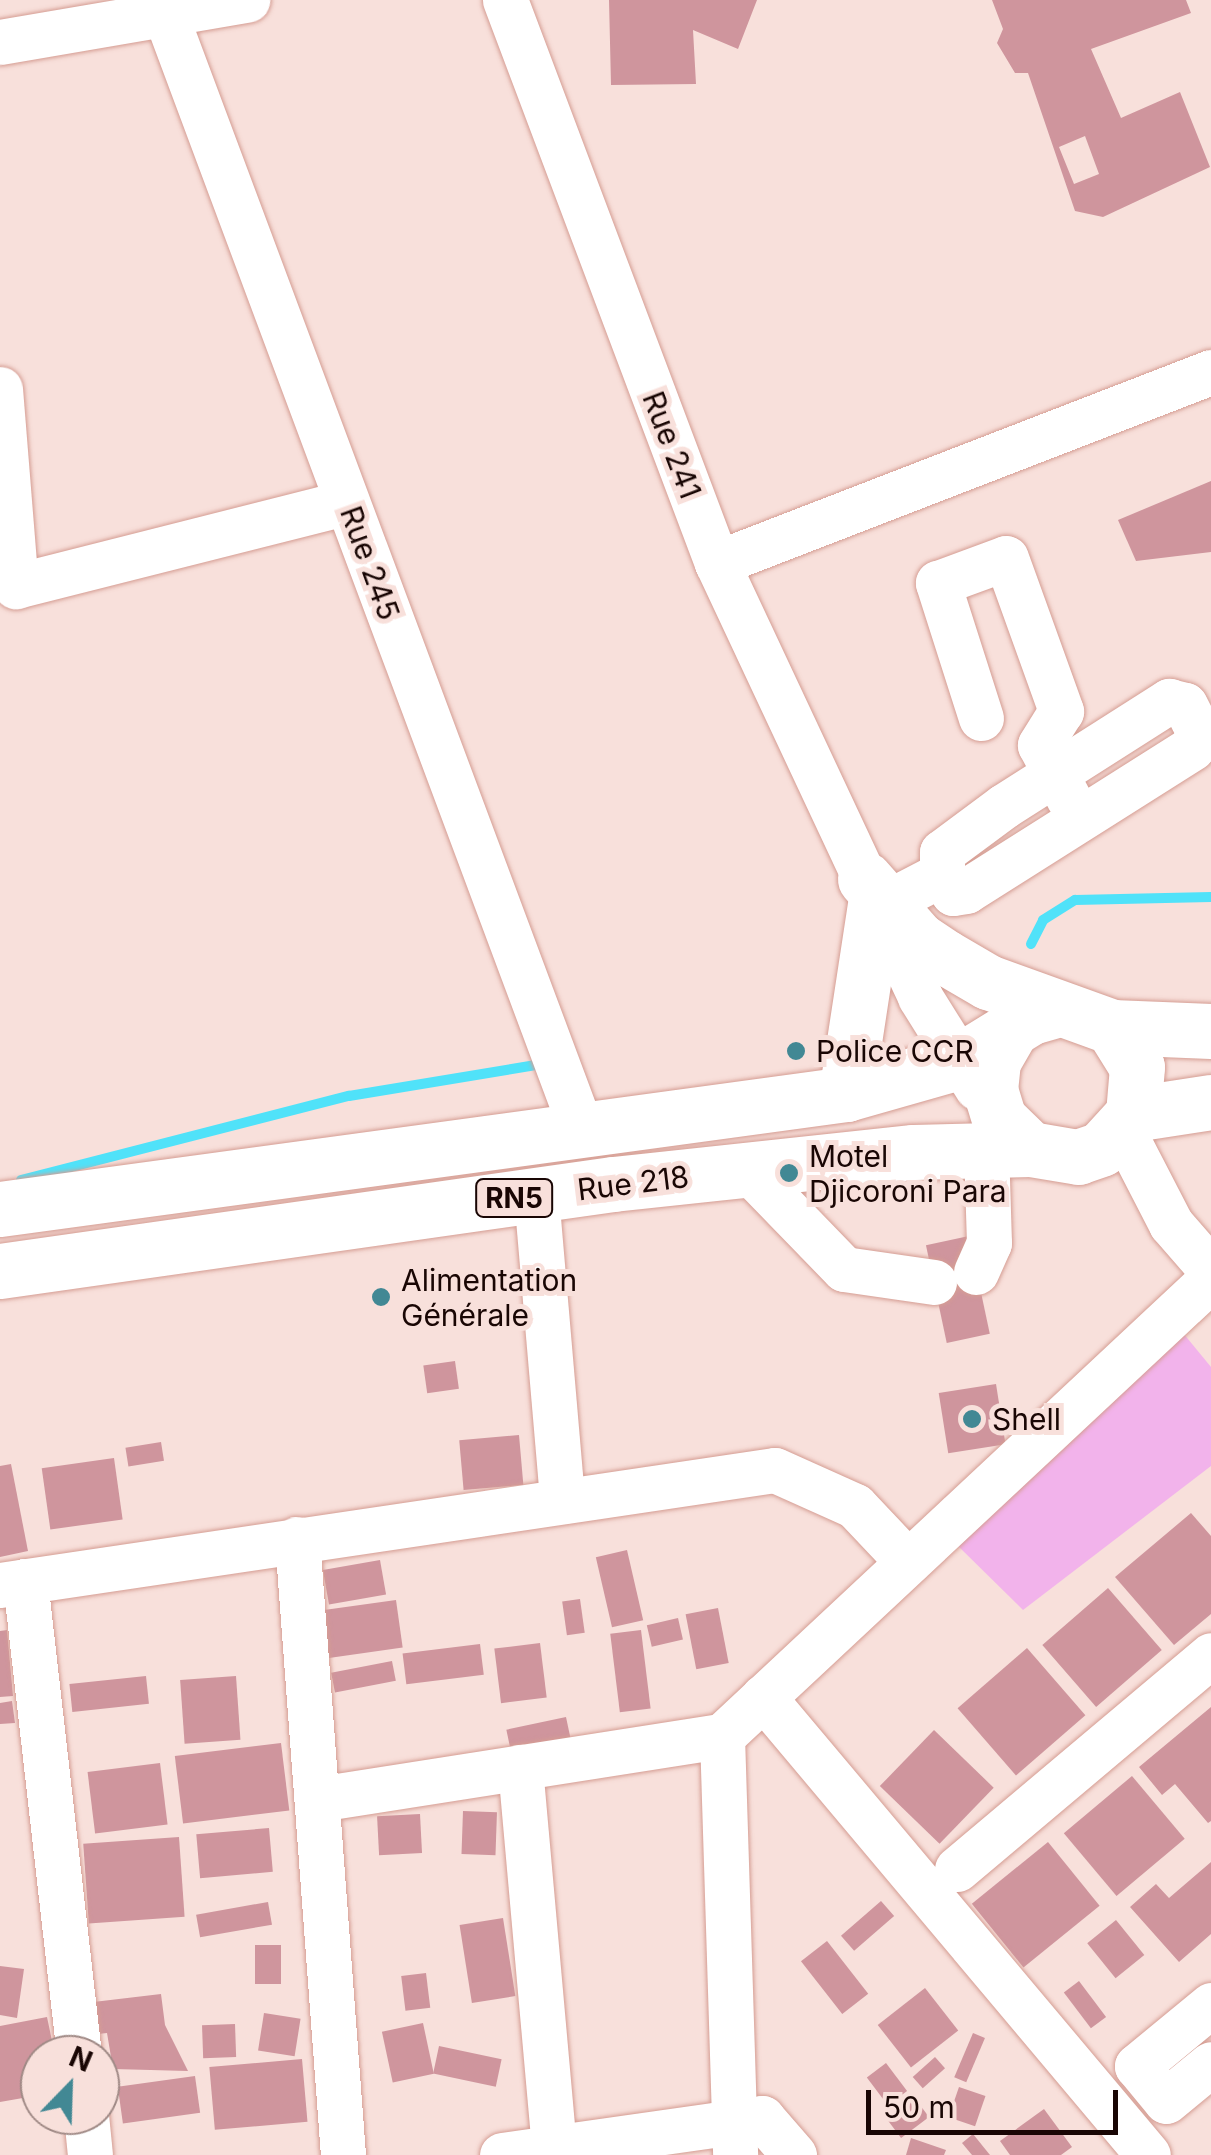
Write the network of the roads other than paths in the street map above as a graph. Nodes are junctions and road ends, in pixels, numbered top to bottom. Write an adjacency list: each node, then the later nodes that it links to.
1 (247, 0): 3 (street)
2 (506, 0): 8 (street, Rue 241)
3 (163, 9): 4 (street); 7 (street, Rue 245)
4 (0, 42)
5 (1211, 372): 8 (street)
6 (0, 389): 7 (street)
7 (347, 502): 21 (street, Rue 245)
8 (717, 564): 13 (street, Rue 241)
9 (981, 718): 10 (street)
10 (1053, 774): 11 (street); 11 (street); 12 (street)
11 (1081, 818): 12 (street)
12 (942, 874): 13 (street)
13 (876, 896): 14 (highway); 18 (street, Rue 241); 19 (highway)
14 (1058, 1009): 15 (highway); 17 (highway, RN5)
15 (1112, 1026): 16 (highway); 22 (highway)
16 (1211, 1031)
17 (1008, 1035): 18 (highway, RN5); 22 (highway)
18 (958, 1062): 19 (highway, RN5); 22 (street, Rue 241)
19 (846, 1094): 21 (highway, RN5)
20 (1211, 1102): 22 (highway, RN5)
21 (580, 1126): 25 (highway, RN5)
22 (1058, 1136): 23 (highway, Rue 218 / RN5); 23 (street); 26 (street, Rue 241)
23 (748, 1170): 24 (highway, Rue 218 / RN5)
24 (536, 1195): 27 (highway, Rue 218 / RN5); 29 (street)
25 (0, 1209)
26 (1211, 1270)
27 (0, 1271)
28 (1211, 1279): 31 (street)
29 (562, 1501): 30 (street); 31 (street)
30 (297, 1538): 32 (street); 37 (street)
31 (908, 1562): 34 (street)
32 (13, 1583): 40 (street)
33 (1211, 1655): 38 (street)
34 (763, 1698): 35 (street); 47 (street)
35 (722, 1736): 36 (street); 42 (street)
36 (520, 1768): 37 (street); 43 (street)
37 (318, 1799): 44 (street)
38 (957, 1869)
39 (1211, 2005): 41 (street)
40 (76, 2035)
41 (1211, 2064)
42 (734, 2138): 43 (street); 46 (street)
43 (554, 2148): 45 (street)
44 (344, 2155)
45 (502, 2155)
46 (794, 2155)
47 (1148, 2155)

